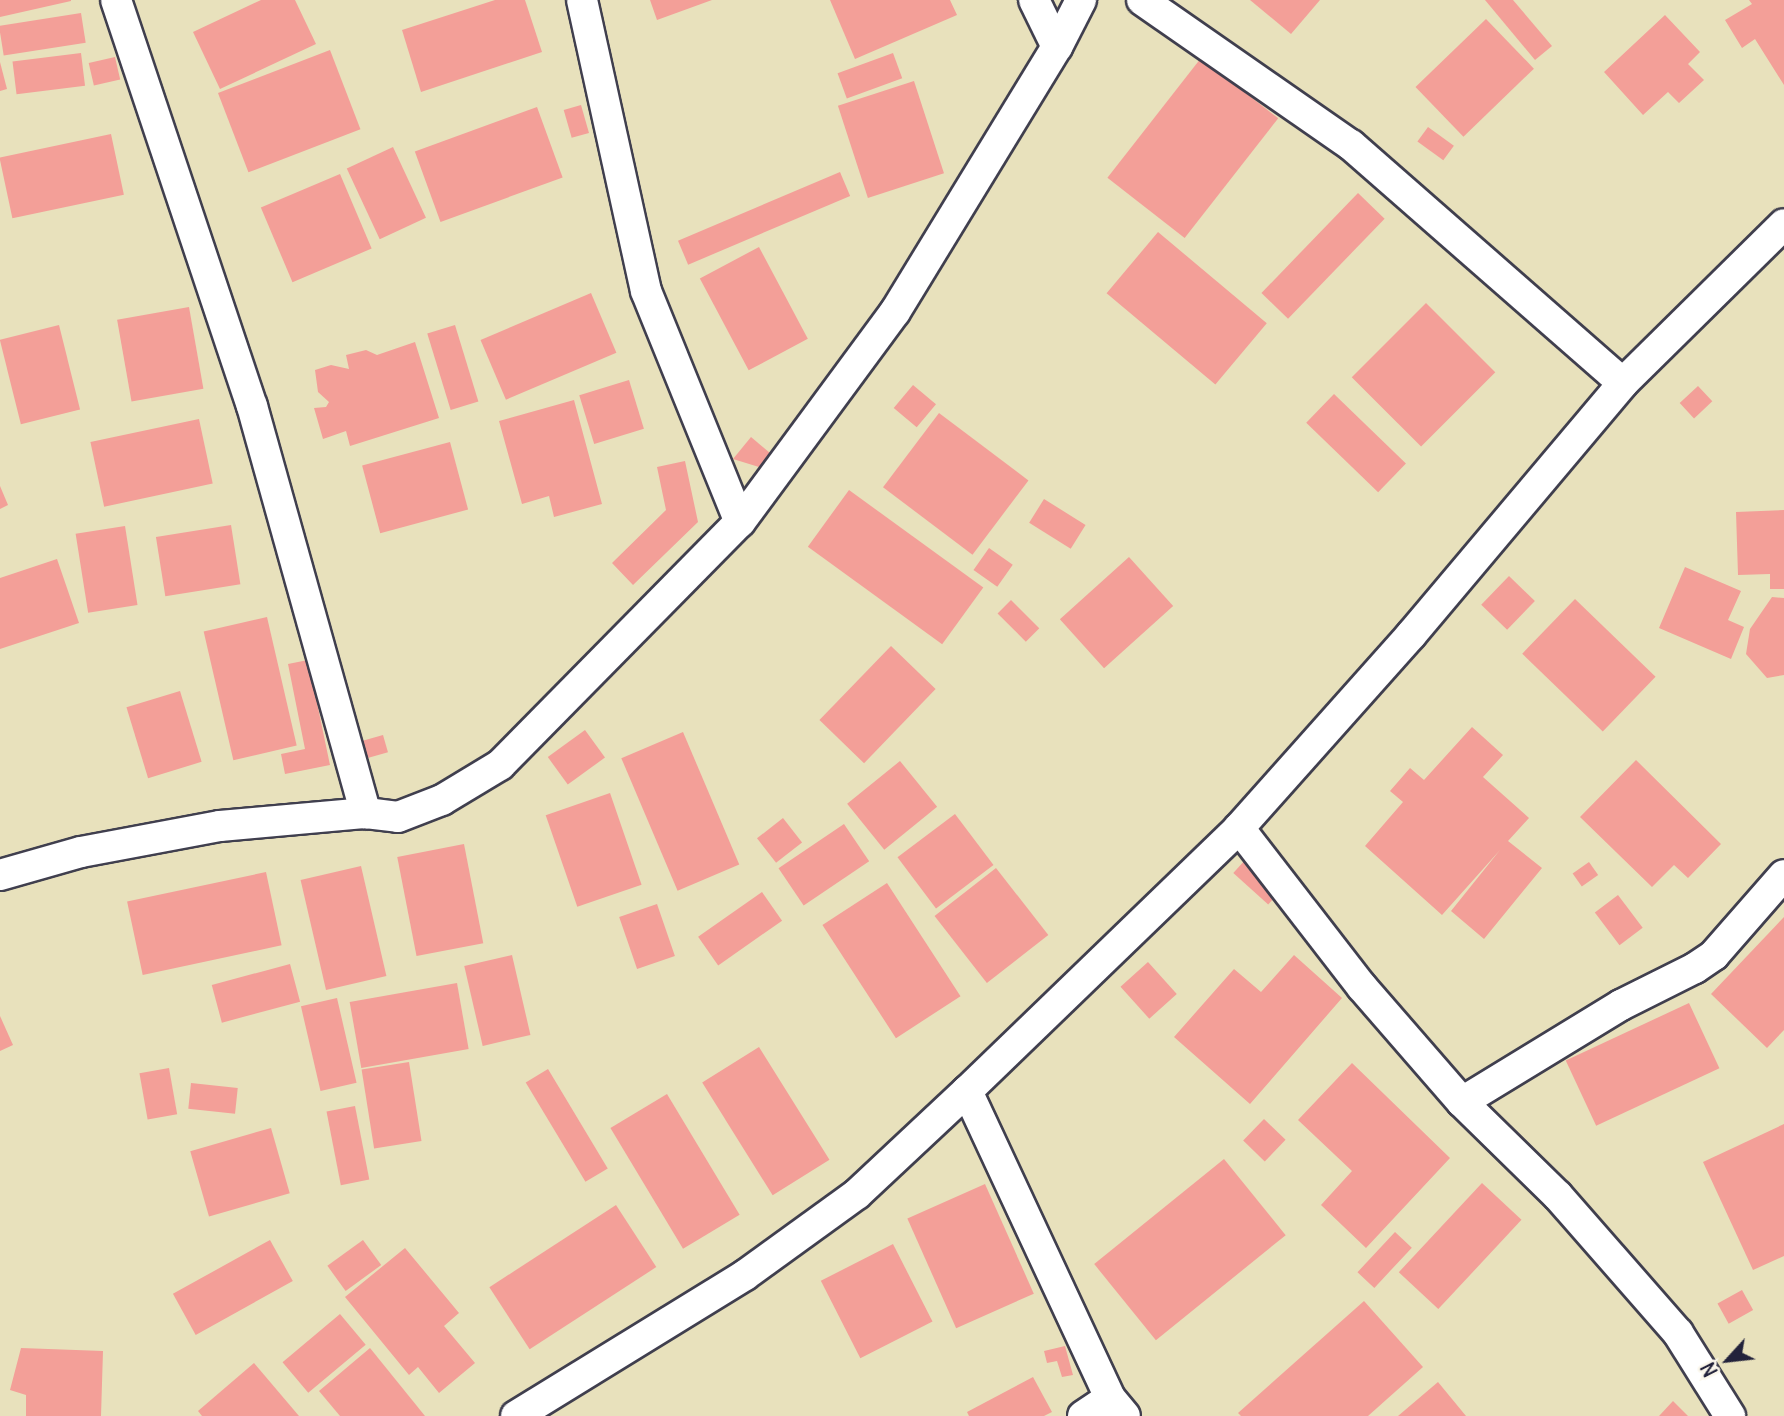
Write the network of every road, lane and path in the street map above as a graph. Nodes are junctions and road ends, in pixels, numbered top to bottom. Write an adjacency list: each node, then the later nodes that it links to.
1 (116, 0): 10 (street)
2 (582, 0): 9 (street)
3 (1034, 0): 6 (street)
4 (1081, 0): 6 (street)
5 (1142, 0): 8 (street)
6 (1057, 47): 9 (street)
7 (1784, 224): 8 (street)
8 (1623, 383): 11 (street)
9 (740, 522): 10 (street)
10 (366, 813): 12 (street)
11 (1239, 828): 14 (street); 15 (street)
12 (0, 875)
13 (1784, 875): 15 (street)
14 (967, 1091): 16 (street); 17 (street)
15 (1462, 1102): 19 (street)
16 (1118, 1407): 18 (street)
17 (516, 1416)
18 (1083, 1416)
19 (1730, 1416)

